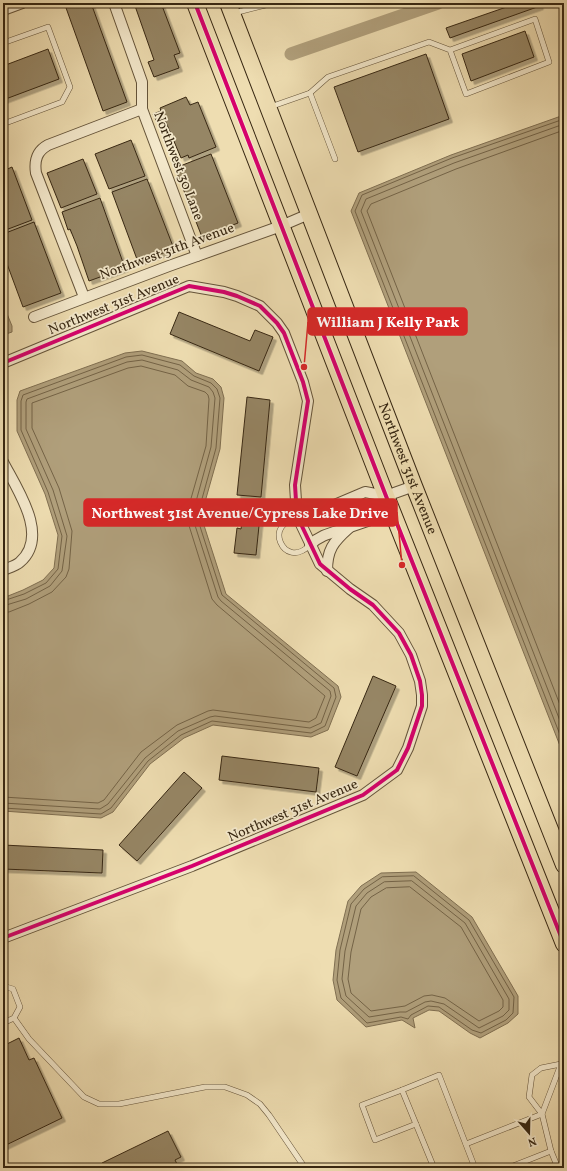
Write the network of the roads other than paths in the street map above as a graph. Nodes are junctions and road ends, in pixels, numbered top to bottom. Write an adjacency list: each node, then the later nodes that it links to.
1 (22, 3): 6 (street)
2 (114, 3): 11 (street, Northwest 30 Lane)
3 (195, 3): 15 (main road, Northwest 31st Avenue)
4 (274, 3): 5 (lane)
5 (230, 8): 10 (main road, Northwest 31st Avenue)
6 (3, 10)
7 (3, 43): 12 (lane)
8 (450, 50): 8 (lane); 9 (lane)
9 (310, 93): 10 (lane); 13 (lane)
10 (268, 108): 14 (main road, Northwest 31st Avenue)
11 (142, 109): 16 (street, Northwest 30 Lane); 17 (street, Northwest 30 Lane)
12 (3, 124)
13 (335, 158)
14 (309, 214): 15 (street, Northwest 31th Avenue); 21 (main road, Northwest 31st Avenue)
15 (281, 226): 16 (street, Northwest 31th Avenue); 22 (main road, Northwest 31st Avenue)
16 (197, 256): 17 (street, Northwest 31th Avenue)
17 (84, 297): 18 (street, Northwest 31th Avenue)
18 (34, 317)
19 (3, 363): 23 (street, Northwest 31st Avenue)
20 (3, 462): 26 (street)
21 (414, 486): 22 (street); 28 (main road, Northwest 31st Avenue)
22 (386, 496): 23 (street); 24 (street); 30 (main road, Northwest 31st Avenue)
23 (299, 520): 25 (street, Northwest 31st Avenue); 25 (lane)
24 (351, 527): 25 (street); 27 (street)
25 (310, 545): 27 (street, Northwest 31st Avenue)
26 (3, 570)
27 (327, 571): 29 (street, Northwest 31st Avenue)
28 (564, 865)
29 (3, 938)
30 (564, 944)
31 (3, 986): 32 (lane)
32 (14, 1018): 33 (lane); 40 (lane)
33 (3, 1023)
34 (563, 1064): 36 (lane); 36 (lane)
35 (402, 1090): 37 (lane); 37 (lane); 38 (lane)
36 (542, 1114): 38 (lane); 39 (lane)
37 (416, 1124): 41 (lane)
38 (466, 1144): 42 (lane)
39 (551, 1151): 43 (lane); 44 (lane)
40 (305, 1168)
41 (434, 1168)
42 (475, 1168)
43 (508, 1168)
44 (558, 1168)

